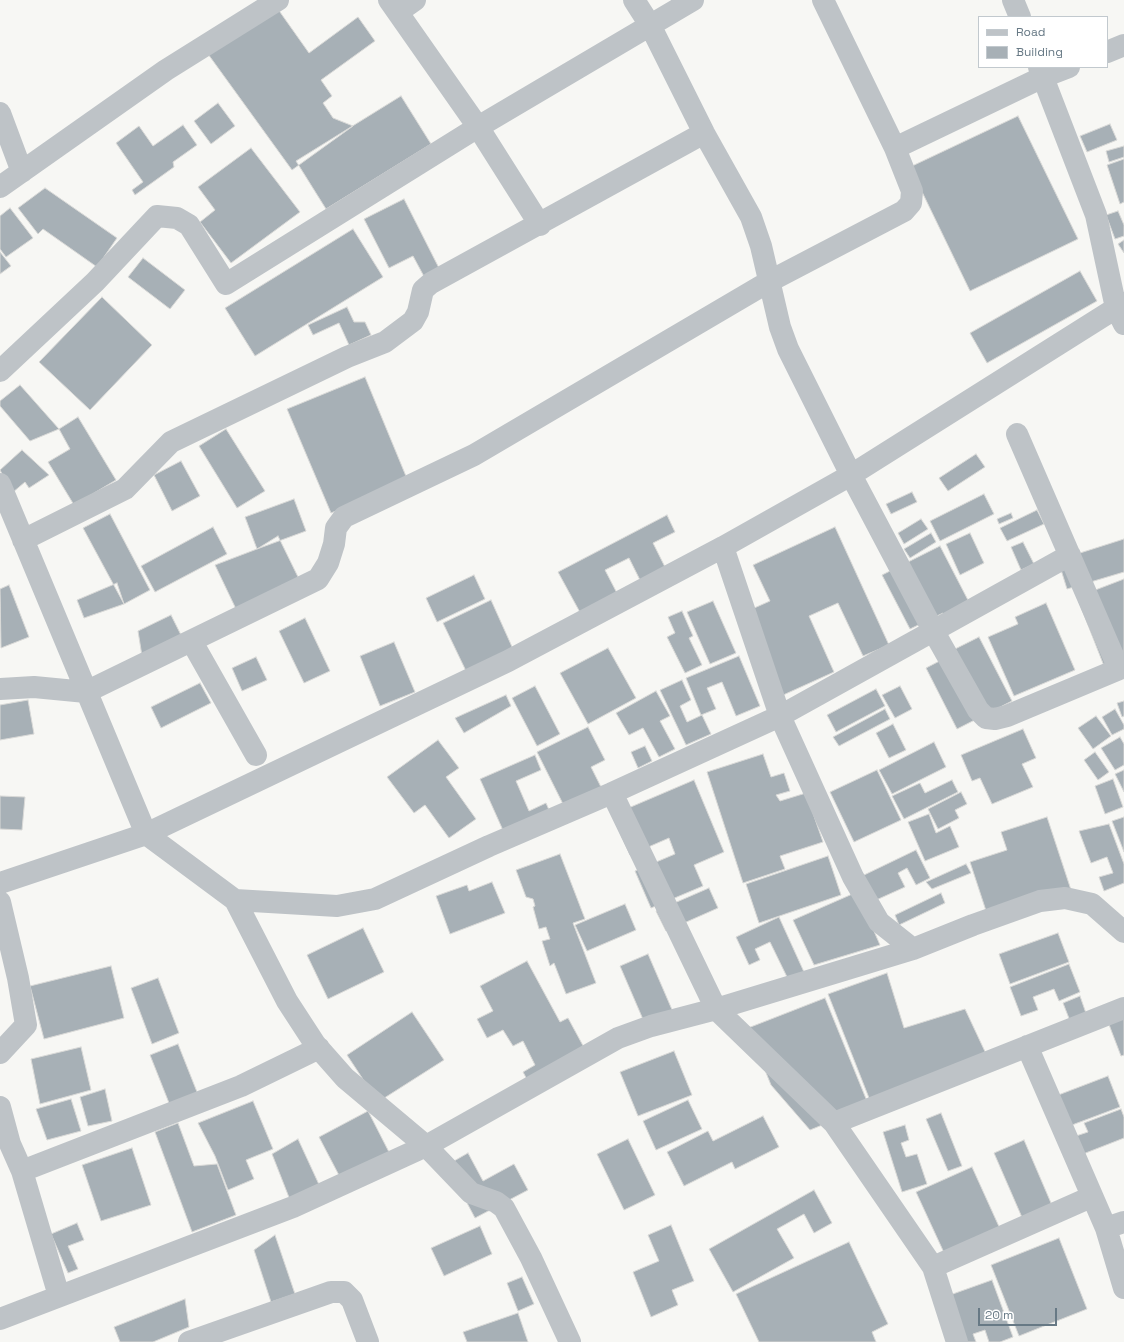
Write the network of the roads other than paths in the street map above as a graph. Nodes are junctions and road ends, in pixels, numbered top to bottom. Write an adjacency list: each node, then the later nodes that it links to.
1 (278, 0): 17 (street)
2 (634, 0): 8 (street)
3 (693, 0): 8 (street)
4 (823, 0): 16 (street)
5 (1013, 0): 7 (street)
6 (400, 4): 14 (street)
7 (1020, 16)
8 (650, 25): 14 (street); 15 (street)
9 (1124, 45): 10 (street)
10 (1108, 52)
11 (1063, 68): 12 (street)
12 (1041, 72): 16 (street); 21 (street)
13 (0, 113): 17 (street)
14 (478, 126): 19 (street); 22 (street)
15 (704, 133): 19 (street); 20 (street)
16 (894, 148): 20 (street)
17 (22, 172): 18 (street)
18 (0, 187)
19 (540, 225): 26 (street)
20 (770, 281): 24 (street); 30 (street)
21 (1121, 312): 24 (street)
22 (0, 371)
23 (1017, 434): 28 (street)
24 (851, 475): 27 (street); 29 (street)
25 (0, 484): 26 (street)
26 (23, 540): 33 (street)
27 (723, 547): 34 (street); 37 (street)
28 (1070, 554): 29 (street); 31 (street)
29 (934, 632): 31 (street); 34 (street)
30 (192, 642): 33 (street); 35 (street)
31 (1122, 668)
32 (0, 689): 33 (street)
33 (86, 692): 37 (street)
34 (780, 716): 36 (street); 42 (street)
35 (256, 755)
36 (612, 793): 39 (street); 44 (street)
37 (146, 834): 38 (street); 39 (street)
38 (0, 883)
39 (236, 900): 46 (street)
40 (0, 902): 47 (street)
41 (1124, 932): 42 (street)
42 (913, 949): 44 (street)
43 (1124, 1008): 45 (street)
44 (716, 1009): 49 (street); 50 (street)
45 (1027, 1046): 49 (street); 52 (street)
46 (319, 1048): 50 (street); 51 (street)
47 (0, 1053)
48 (0, 1107): 51 (street)
49 (834, 1123): 54 (street)
50 (426, 1146): 56 (street); 60 (street)
51 (22, 1171): 56 (street)
52 (1091, 1197): 53 (street); 54 (street)
53 (1115, 1225): 55 (street)
54 (933, 1267): 61 (street)
55 (1124, 1288)
56 (59, 1296): 57 (street)
57 (0, 1319)
58 (189, 1342): 59 (street)
59 (368, 1342)
60 (570, 1342)
61 (957, 1342)

